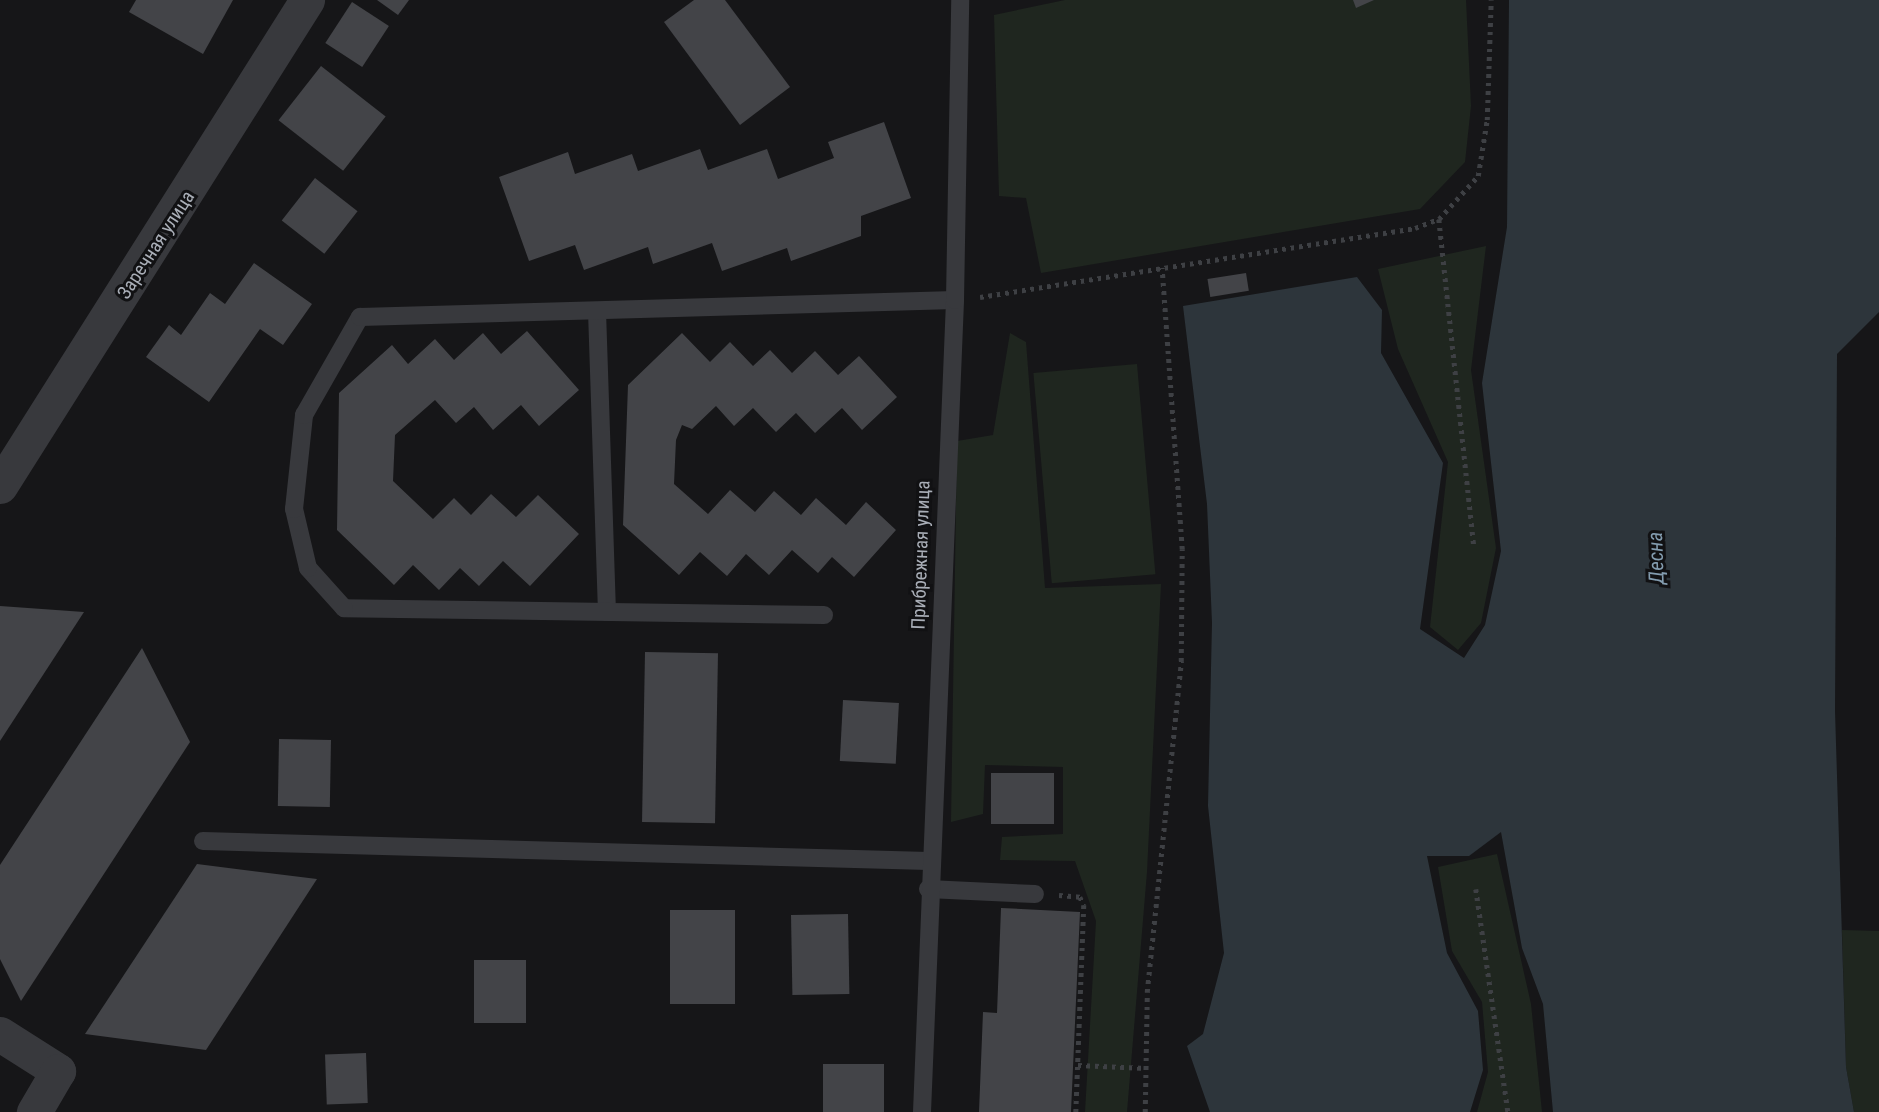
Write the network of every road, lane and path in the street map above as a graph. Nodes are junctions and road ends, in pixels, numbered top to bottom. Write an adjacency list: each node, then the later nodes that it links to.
1 (307, 0): 8 (street, Заречная улица)
2 (960, 0): 6 (lane, Прибрежная улица)
3 (1492, 0): 4 (path)
4 (1439, 219): 5 (path); 9 (path)
5 (1162, 268): 6 (path); 19 (path)
6 (955, 300): 7 (lane); 13 (lane, Прибрежная улица)
7 (597, 311): 10 (lane); 10 (lane)
8 (0, 486)
9 (1474, 545)
10 (607, 612): 11 (lane)
11 (824, 615)
12 (203, 841): 13 (lane)
13 (929, 862): 14 (lane, Прибрежная улица)
14 (928, 889): 16 (lane); 21 (lane, Прибрежная улица)
15 (1476, 889): 24 (path)
16 (1035, 894): 18 (path)
17 (0, 1034): 20 (street)
18 (1078, 1065): 19 (path); 22 (path)
19 (1146, 1068): 23 (path)
20 (34, 1112)
21 (922, 1112)
22 (1076, 1112)
23 (1145, 1112)
24 (1508, 1112)

